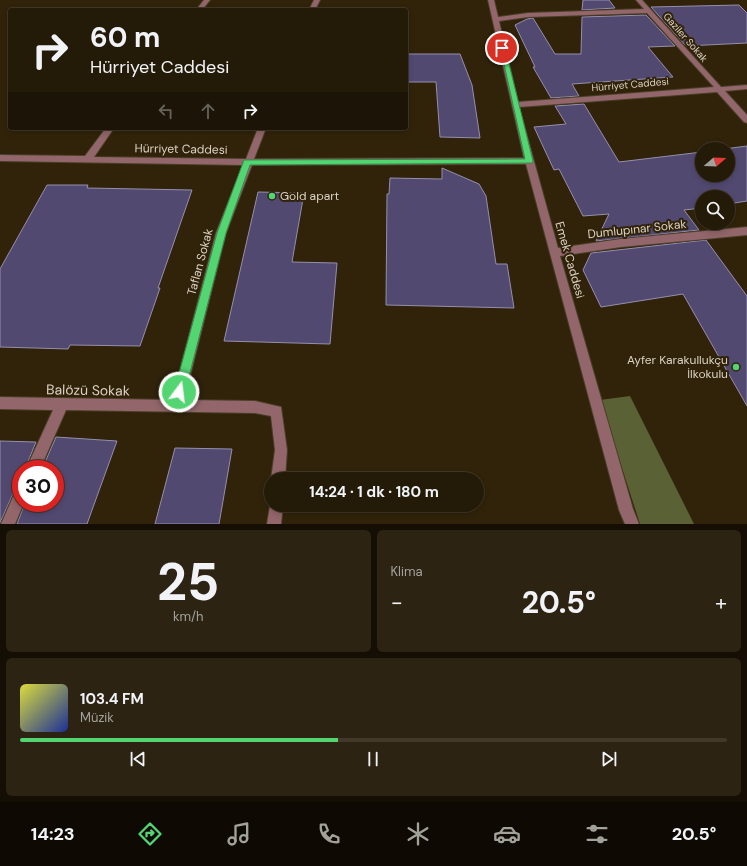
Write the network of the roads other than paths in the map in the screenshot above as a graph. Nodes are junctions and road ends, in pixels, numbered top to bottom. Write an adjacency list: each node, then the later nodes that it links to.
1 (207, 0): 4 (street)
2 (491, 0): 6 (street, Emek Caddesi)
3 (639, 0): 5 (street, Gaziler Sokak)
4 (201, 8)
5 (649, 11): 6 (street); 8 (street, Gaziler Sokak)
6 (496, 19): 9 (street, Emek Caddesi)
7 (747, 87): 8 (street, Hürriyet Caddesi)
8 (717, 88): 9 (street, Hürriyet Caddesi); 10 (street, Gaziler Sokak)
9 (515, 105): 15 (street, Emek Caddesi)
10 (747, 120)
11 (109, 130): 14 (street)
12 (261, 130): 16 (street, Taflan Sokak)
13 (0, 158): 14 (street, Hürriyet Caddesi)
14 (87, 160): 16 (street, Hürriyet Caddesi)
15 (530, 161): 16 (street, Hürriyet Caddesi); 18 (street, Emek Caddesi)
16 (247, 162): 21 (street, Taflan Sokak)
17 (747, 231): 18 (street, Dumlupınar Sokak)
18 (555, 253): 28 (street, Emek Caddesi)
19 (0, 403): 20 (street, Balözü Sokak)
20 (62, 404): 21 (street, Balözü Sokak); 22 (street)
21 (176, 406): 23 (street, Balözü Sokak)
22 (37, 460)
23 (279, 472)
24 (13, 512): 26 (street)
25 (275, 512): 27 (street)
26 (8, 524)
27 (274, 524)
28 (632, 524)

